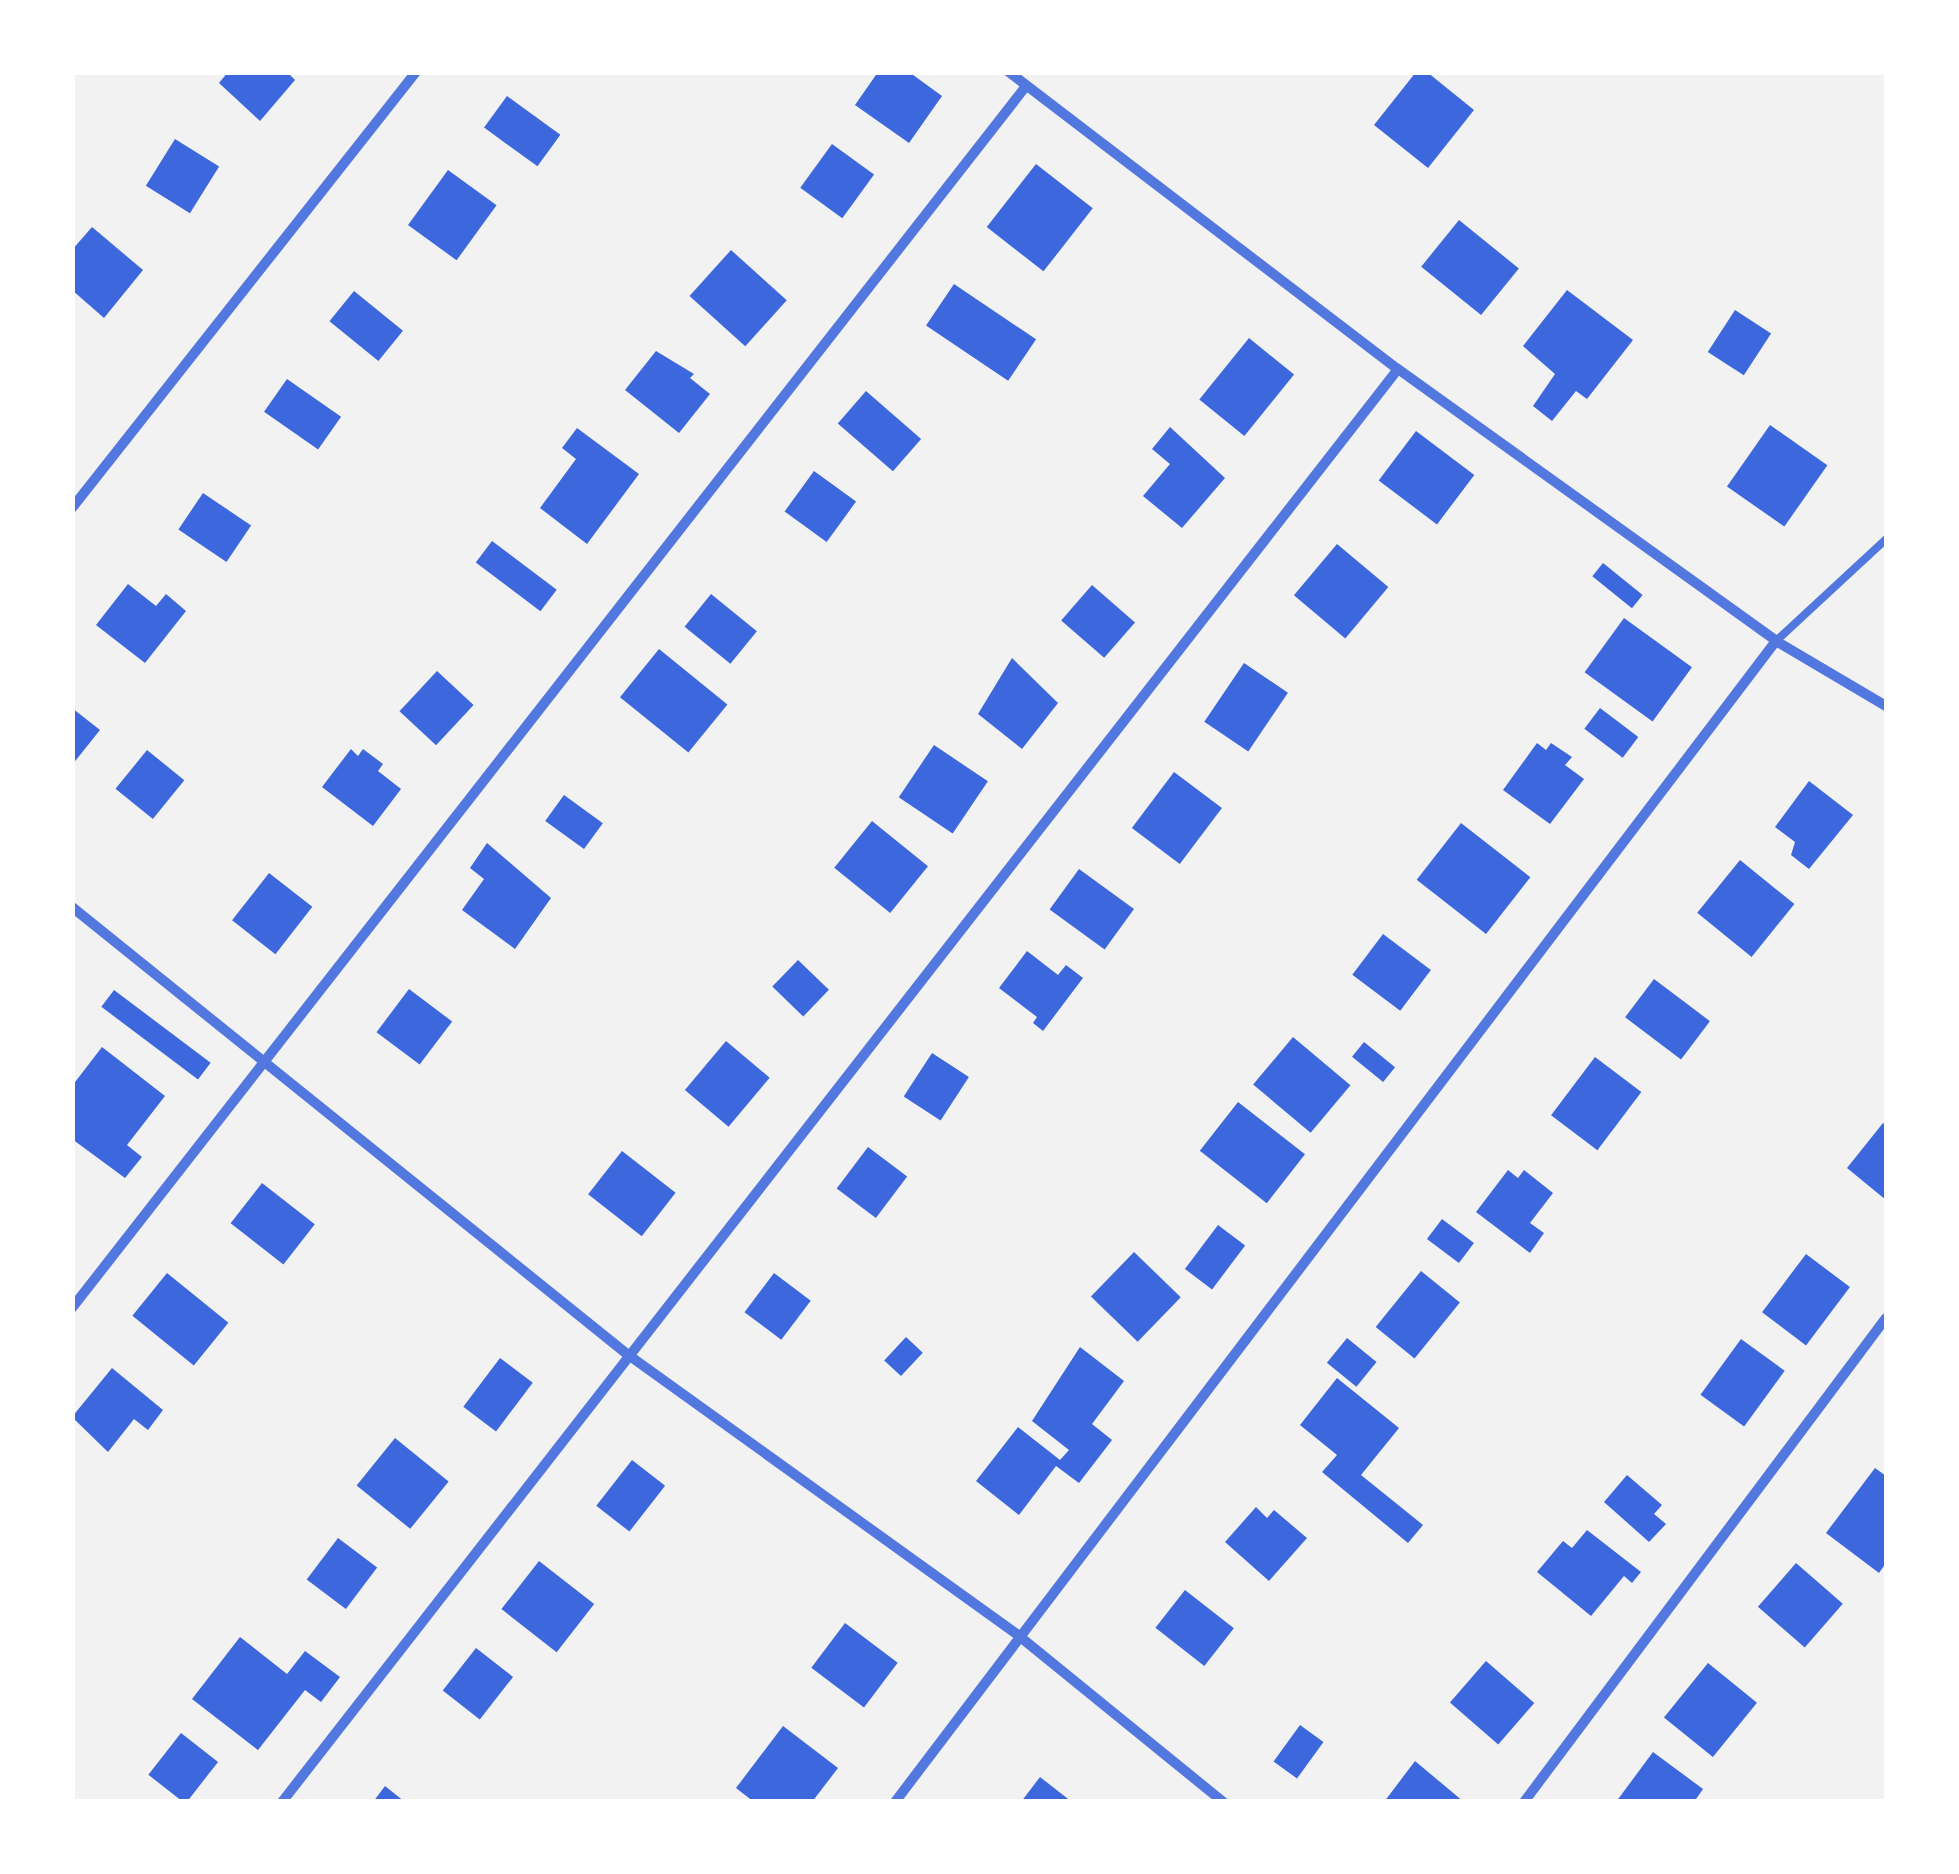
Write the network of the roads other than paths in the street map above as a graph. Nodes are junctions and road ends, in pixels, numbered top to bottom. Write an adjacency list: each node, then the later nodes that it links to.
1 (416, 72): 5 (street)
2 (1009, 72): 3 (street)
3 (1026, 86): 4 (street); 10 (street)
4 (1398, 369): 7 (street); 13 (street)
5 (72, 508)
6 (1886, 539): 7 (lane)
7 (1776, 641): 8 (street); 14 (street)
8 (1886, 706)
9 (72, 907): 10 (street)
10 (264, 1059): 11 (street); 13 (street)
11 (72, 1308)
12 (1886, 1318): 18 (street)
13 (627, 1354): 14 (street); 15 (street)
14 (1019, 1636): 16 (street); 17 (street)
15 (282, 1802)
16 (895, 1802)
17 (1223, 1802)
18 (1524, 1802)

